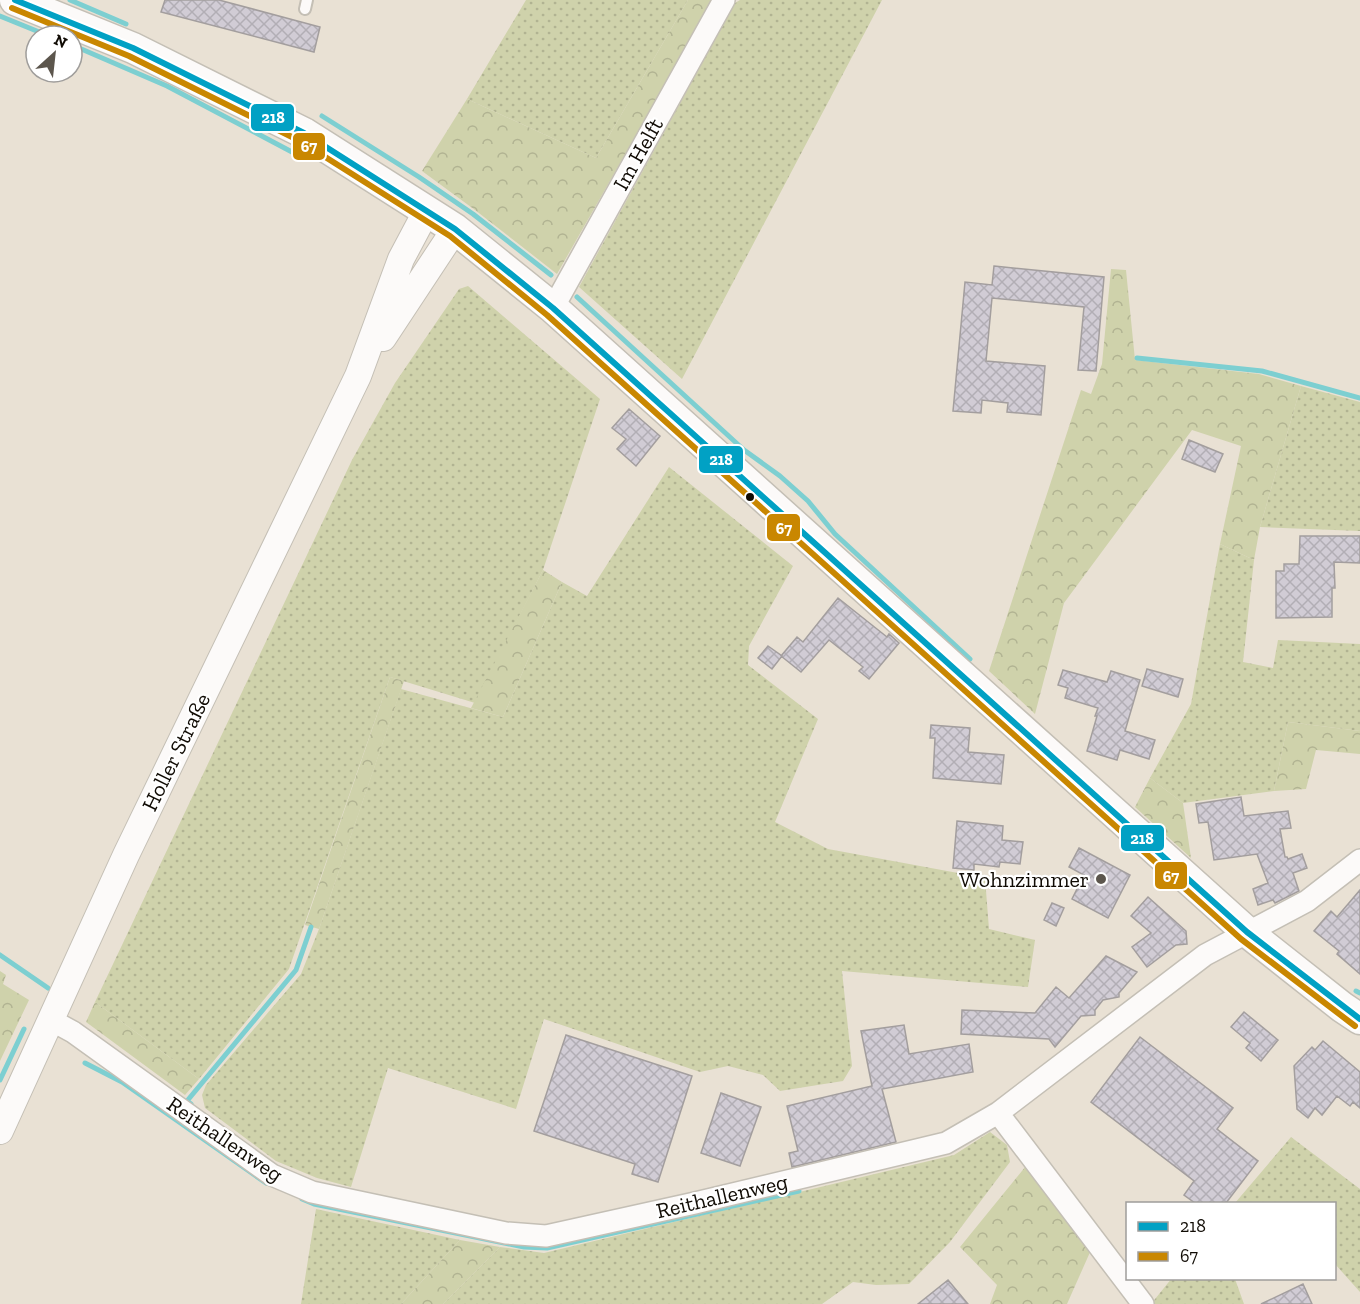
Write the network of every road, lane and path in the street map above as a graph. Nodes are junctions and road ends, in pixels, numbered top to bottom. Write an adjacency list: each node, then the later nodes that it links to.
1 (15, 0): 3 (main road)
2 (724, 0): 5 (street, Im Helft)
3 (428, 210): 4 (main road); 6 (street, Holler Straße)
4 (455, 230): 5 (main road); 6 (street, Holler Straße)
5 (553, 308): 8 (main road)
6 (358, 376): 10 (street, Holler Straße)
7 (1360, 860): 8 (street, Reithallenweg)
8 (1248, 932): 9 (main road); 11 (street, Reithallenweg)
9 (1360, 1019)
10 (51, 1020): 11 (street, Reithallenweg); 12 (street, Holler Straße)
11 (998, 1113): 13 (street)
12 (0, 1131)
13 (1143, 1304)

